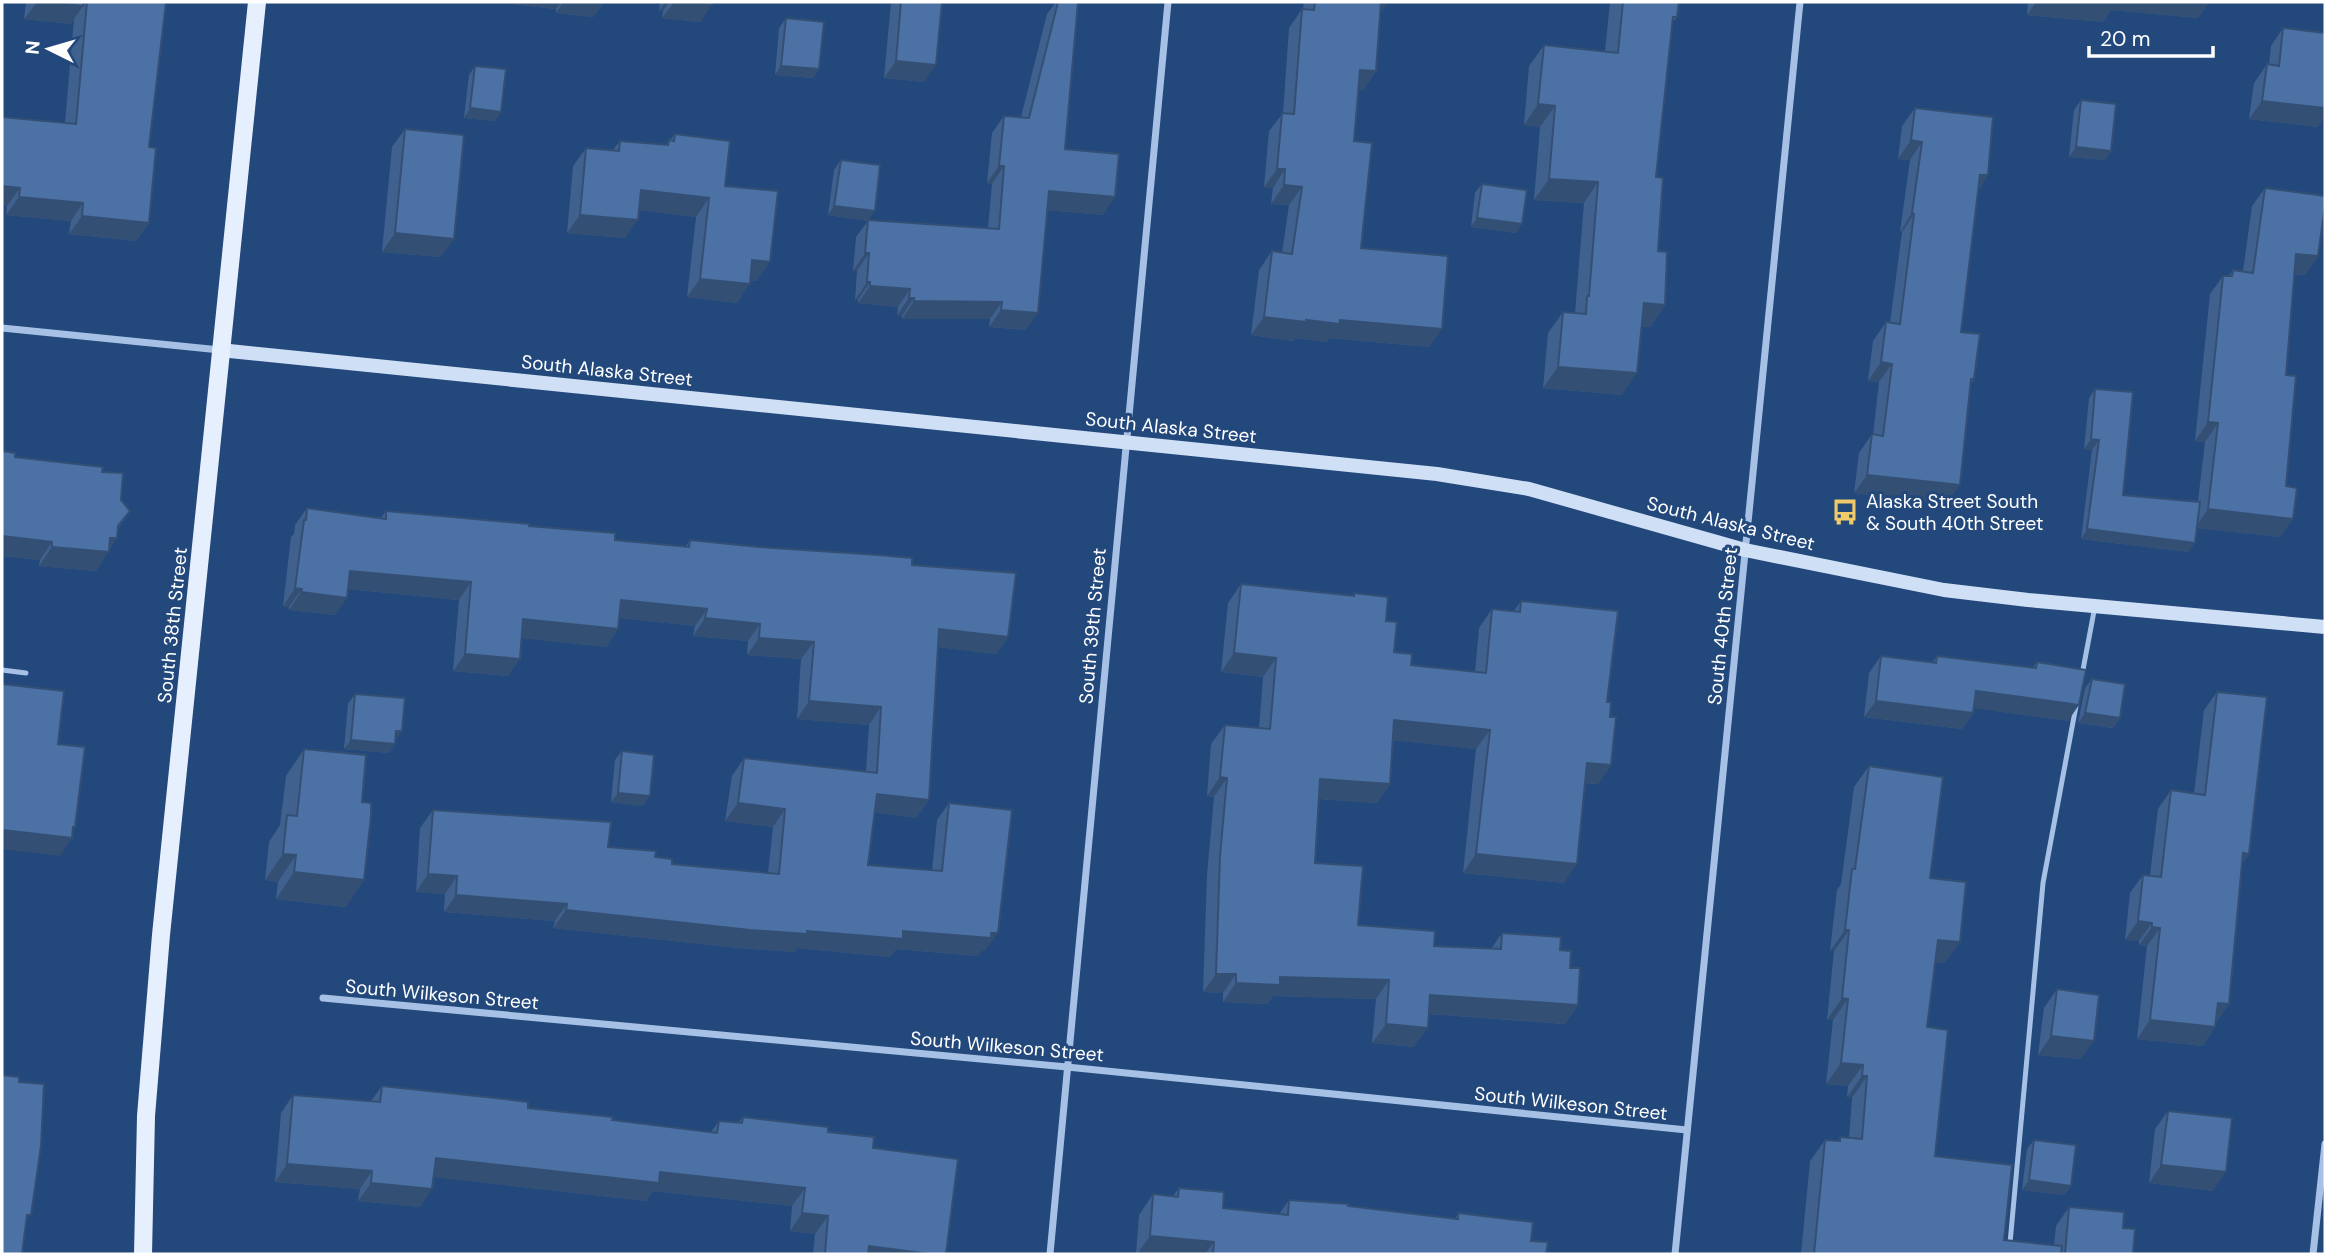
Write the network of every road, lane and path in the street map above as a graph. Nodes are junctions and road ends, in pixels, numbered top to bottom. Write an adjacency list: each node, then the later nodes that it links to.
1 (257, 2): 5 (main road, South 38th Street)
2 (1168, 2): 6 (street, South 39th Street)
3 (1800, 2): 7 (street, South 40th Street)
4 (2, 328): 5 (street, South Alaska Street)
5 (220, 350): 6 (street, South Alaska Street); 18 (main road, South 38th Street)
6 (1125, 442): 7 (street, South Alaska Street); 15 (street, South 39th Street)
7 (1745, 550): 8 (street, South Alaska Street); 16 (street, South 40th Street)
8 (2095, 606): 9 (street, South Alaska Street); 12 (lane)
9 (2325, 627)
10 (2, 670): 11 (lane)
11 (26, 673)
12 (2080, 686)
13 (2077, 699): 21 (lane)
14 (323, 998): 15 (street, South Wilkeson Street)
15 (1067, 1067): 16 (street, South Wilkeson Street); 19 (street, South 39th Street)
16 (1688, 1130): 20 (street, South 40th Street)
17 (2325, 1144): 22 (street)
18 (143, 1254)
19 (1050, 1254)
20 (1675, 1254)
21 (2009, 1254)
22 (2313, 1254)

